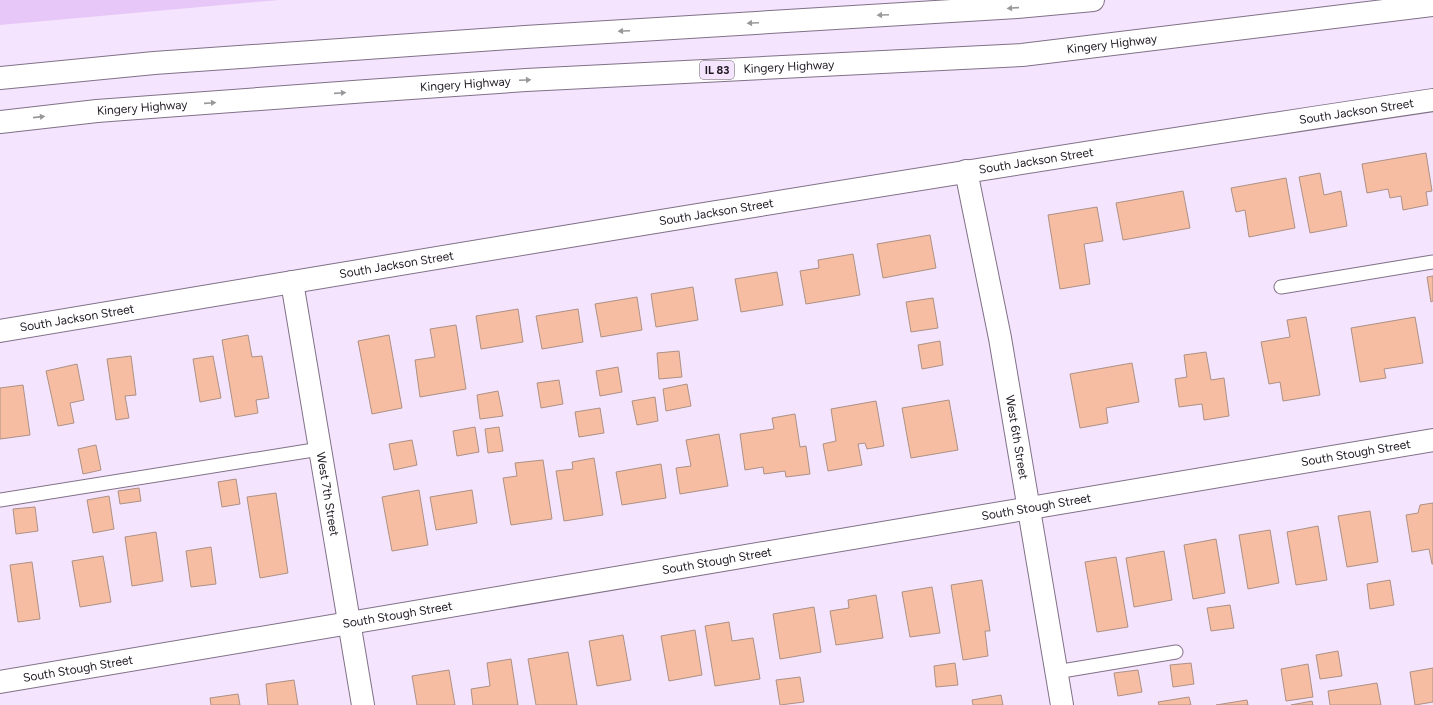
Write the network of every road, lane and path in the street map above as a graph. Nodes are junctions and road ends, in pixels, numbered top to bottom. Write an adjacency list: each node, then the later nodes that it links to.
1 (1094, 0): 3 (main road, one-way to 3)
2 (1433, 5): 5 (main road, Kingery Highway / IL 83, one-way to 2)
3 (0, 78)
4 (1433, 100): 6 (main road, South Jackson Street)
5 (0, 122)
6 (966, 171): 8 (main road, South Jackson Street); 14 (main road, West 6th Street)
7 (1433, 262): 9 (lane)
8 (292, 282): 10 (main road, South Jackson Street); 12 (main road, West 7th Street)
9 (1281, 287)
10 (0, 331)
11 (1433, 440): 14 (main road, South Stough Street)
12 (320, 449): 13 (lane); 15 (main road, West 7th Street)
13 (0, 500)
14 (1028, 508): 15 (main road, South Stough Street); 17 (main road, West 6th Street)
15 (349, 623): 18 (main road, South Stough Street); 19 (main road, West 7th Street)
16 (1176, 652): 17 (lane)
17 (1056, 672): 20 (main road, West 6th Street)
18 (0, 682)
19 (363, 705)
20 (1062, 705)

